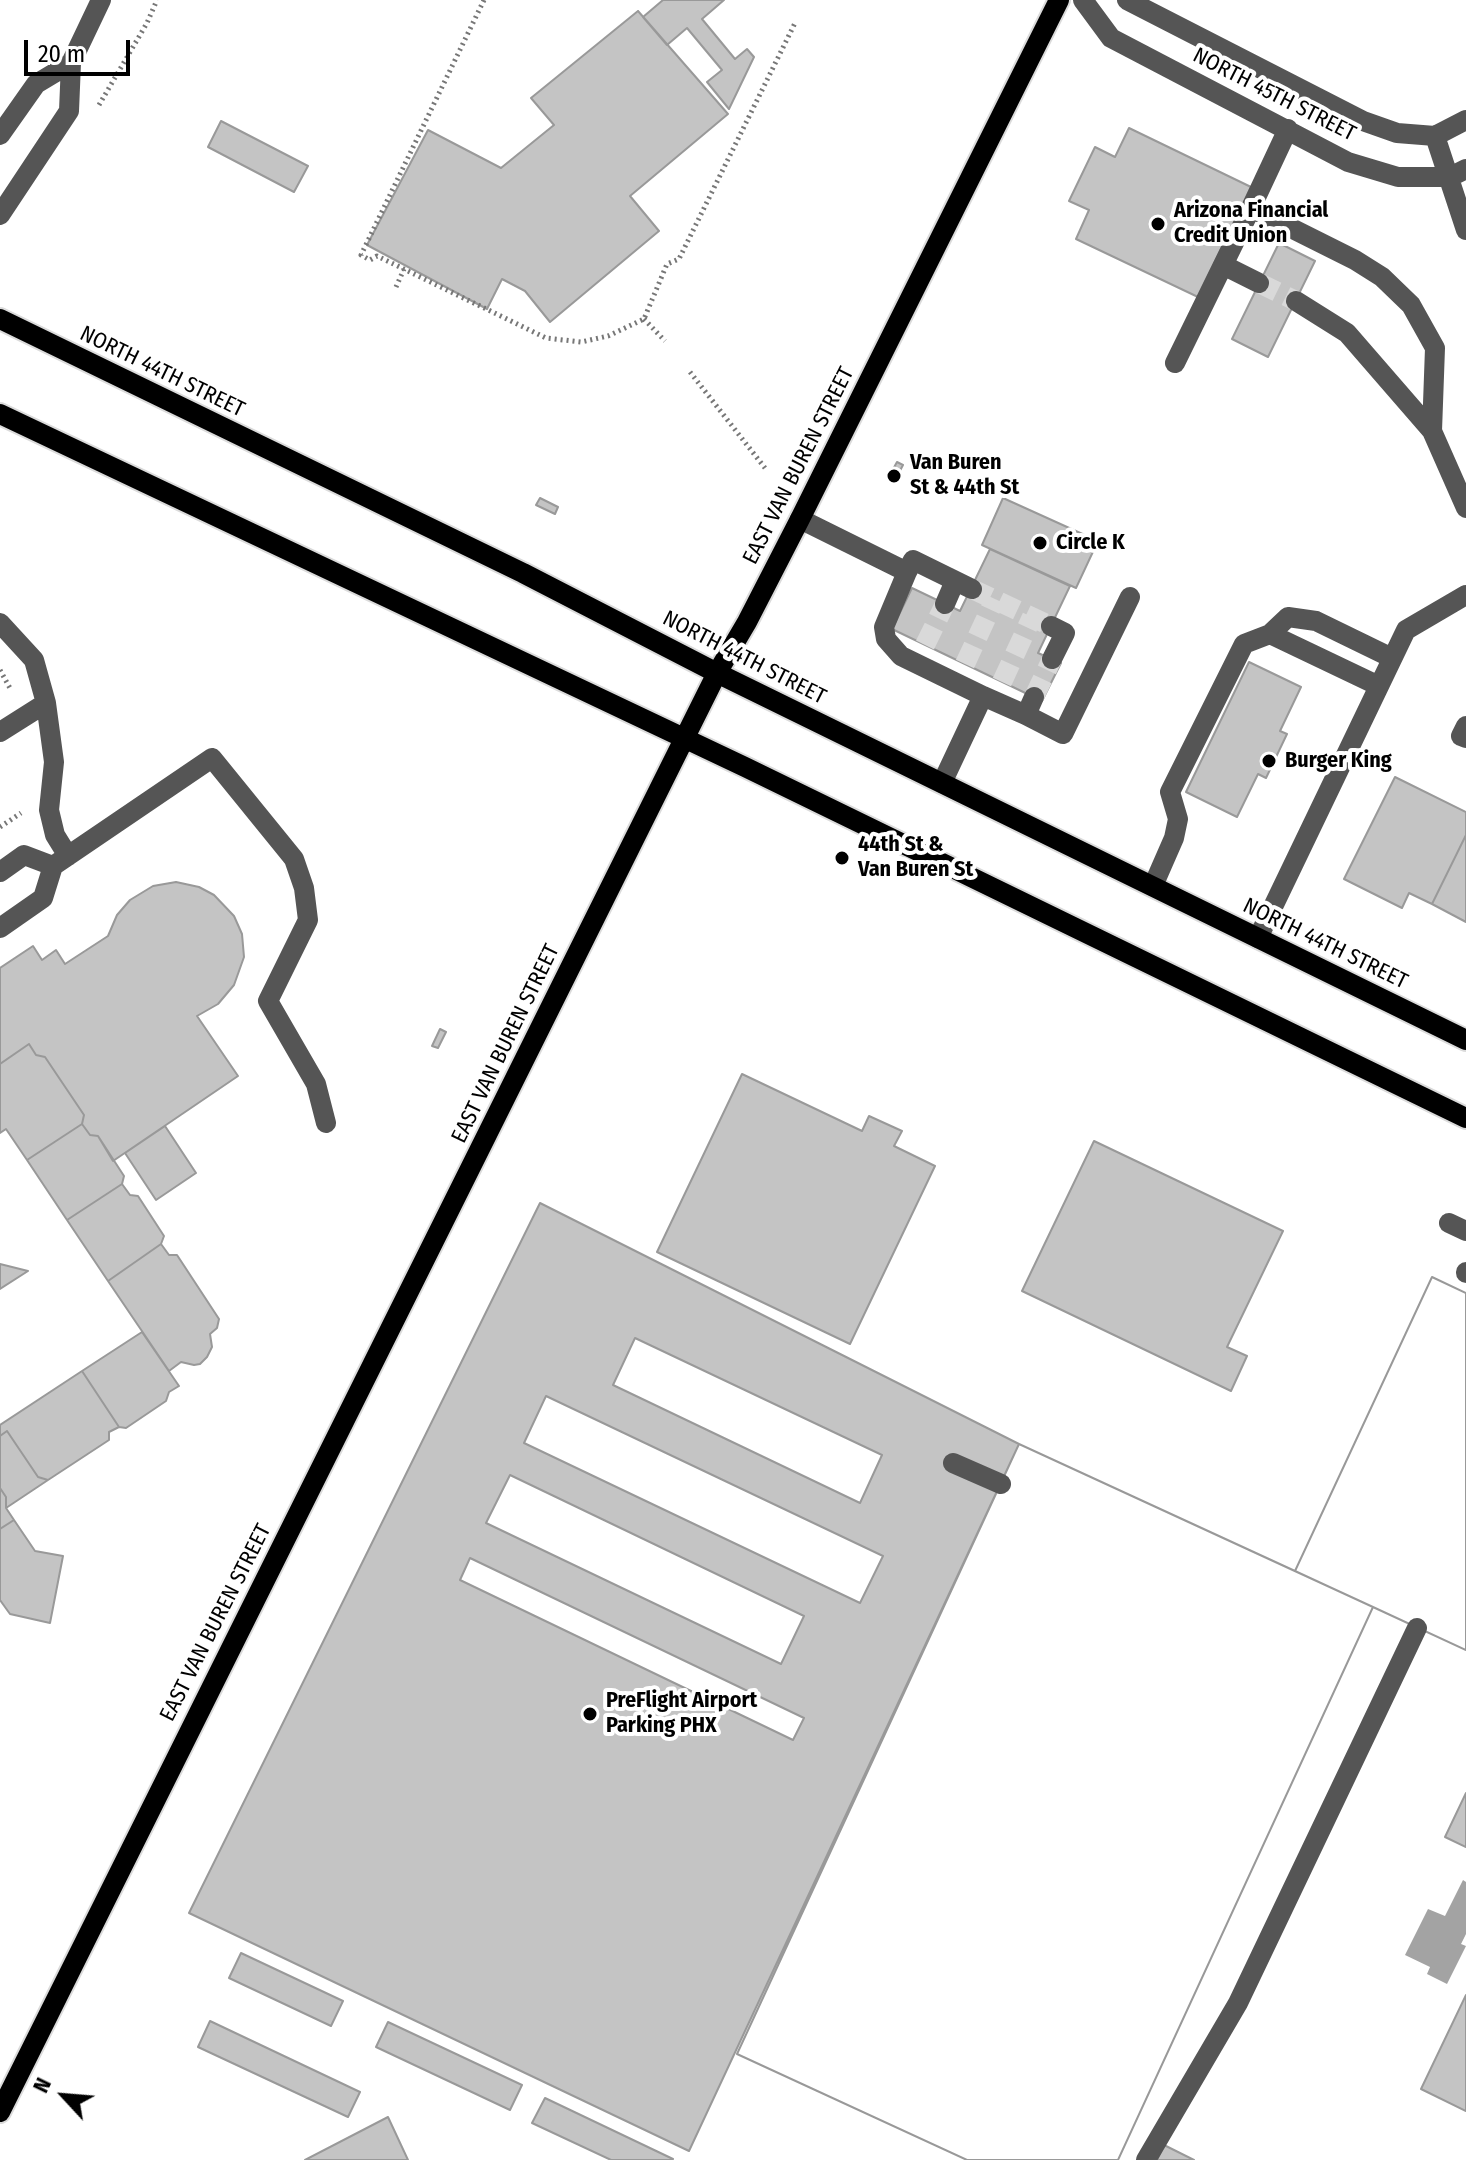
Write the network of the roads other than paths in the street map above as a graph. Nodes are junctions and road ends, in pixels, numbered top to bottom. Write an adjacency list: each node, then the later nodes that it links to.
1 (101, 0): 5 (street)
2 (1059, 0): 22 (main road, EAST VAN BUREN STREET)
3 (1083, 0): 7 (street, NORTH 45TH STREET)
4 (1127, 0): 9 (street, NORTH 45TH STREET)
5 (71, 63): 8 (street); 12 (street)
6 (1466, 120): 9 (street)
7 (1288, 129): 10 (street, NORTH 45TH STREET); 11 (street)
8 (0, 135)
9 (1435, 136): 10 (street)
10 (1458, 173): 13 (street)
11 (1251, 208): 14 (street); 20 (street)
12 (0, 215)
13 (1466, 230)
14 (1223, 265): 15 (street); 18 (street)
15 (1259, 283)
16 (1296, 301): 20 (street)
17 (0, 319): 32 (main road, NORTH 44TH STREET)
18 (1175, 363)
19 (0, 414): 39 (main road)
20 (1432, 431): 21 (street)
21 (1466, 508)
22 (800, 519): 23 (street); 32 (main road, EAST VAN BUREN STREET)
23 (907, 572): 26 (street); 34 (street)
24 (1466, 595): 30 (street)
25 (1130, 597): 34 (street)
26 (945, 604)
27 (0, 623): 35 (street)
28 (1051, 626): 31 (street)
29 (1270, 634): 30 (street); 33 (street); 43 (street)
30 (1392, 658): 33 (street)
31 (1052, 659)
32 (717, 673): 39 (main road, EAST VAN BUREN STREET); 40 (main road, NORTH 44TH STREET)
33 (1379, 686): 45 (street)
34 (993, 693): 40 (street)
35 (46, 703): 37 (street); 41 (street)
36 (1466, 726): 38 (street)
37 (0, 732)
38 (1466, 738)
39 (685, 739): 47 (main road); 52 (main road, EAST VAN BUREN STREET)
40 (942, 783): 43 (main road, NORTH 44TH STREET)
41 (60, 861): 42 (street); 44 (street); 48 (street)
42 (0, 872)
43 (1153, 886): 45 (main road, NORTH 44TH STREET)
44 (0, 928)
45 (1258, 938): 46 (main road, NORTH 44TH STREET)
46 (1466, 1040)
47 (1466, 1118)
48 (326, 1123)
49 (953, 1463): 50 (street)
50 (1001, 1484)
51 (1417, 1628): 53 (street)
52 (0, 2112)
53 (1146, 2160)

